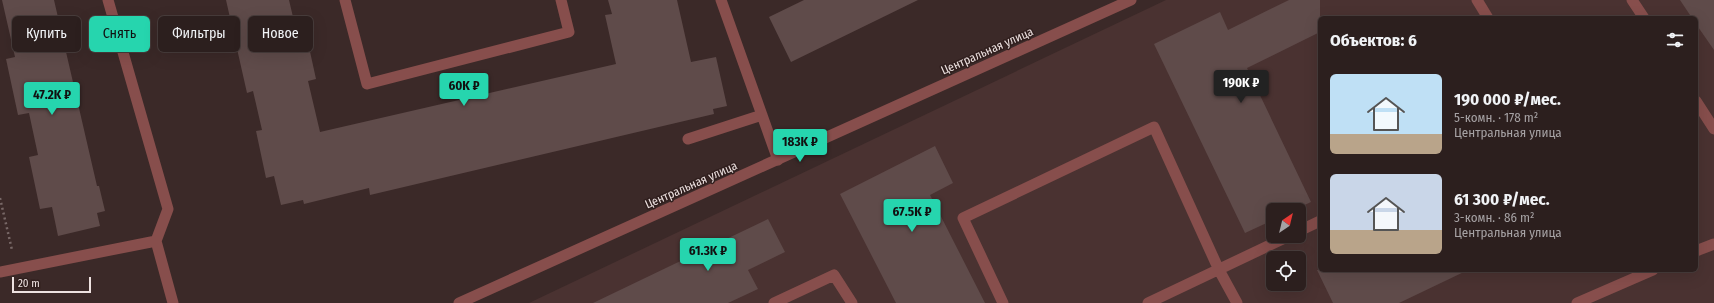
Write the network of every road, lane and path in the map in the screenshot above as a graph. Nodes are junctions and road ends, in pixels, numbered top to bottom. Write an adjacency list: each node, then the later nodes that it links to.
1 (108, 0): 18 (street)
2 (344, 0): 3 (street)
3 (561, 0)
4 (721, 0): 11 (street)
5 (1131, 0): 14 (street, Центральная улица)
6 (1477, 0): 8 (street)
7 (1632, 0): 9 (street)
8 (1487, 16)
9 (1643, 16)
10 (1698, 104): 12 (street)
11 (762, 115): 13 (street); 14 (street)
12 (1714, 129)
13 (688, 139)
14 (778, 160): 28 (street, Центральная улица)
15 (0, 198): 22 (path)
16 (1318, 222): 17 (street)
17 (1306, 228)
18 (156, 241): 22 (street); 27 (street)
19 (1275, 243): 23 (street)
20 (1714, 244): 21 (street)
21 (1698, 251)
22 (16, 269): 24 (street)
23 (1219, 270): 31 (street); 32 (street); 33 (street)
24 (0, 272)
25 (1639, 273): 26 (street)
26 (1590, 301): 34 (street)
27 (173, 303)
28 (459, 303)
29 (774, 303): 30 (street)
30 (852, 303)
31 (1003, 303)
32 (1148, 303)
33 (1237, 303)
34 (1577, 303)

